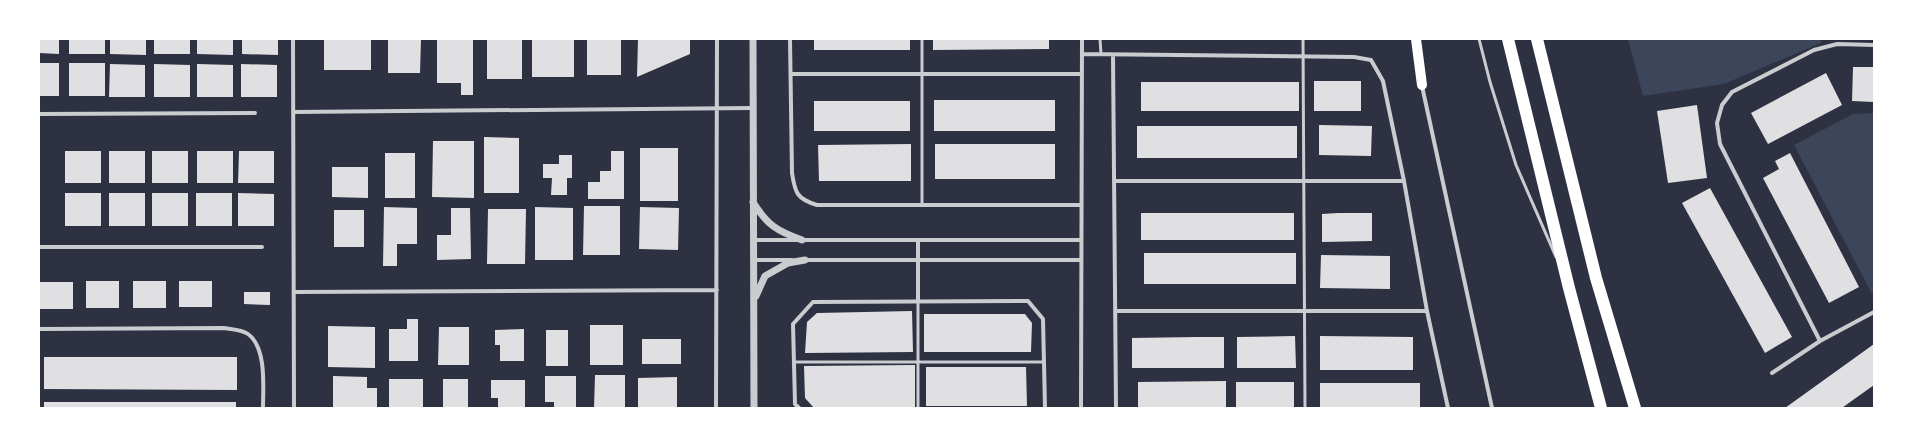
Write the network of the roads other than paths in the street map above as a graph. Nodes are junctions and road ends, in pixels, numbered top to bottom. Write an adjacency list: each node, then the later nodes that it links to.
1 (293, 39): 25 (street)
2 (717, 39): 23 (street)
3 (753, 39): 24 (street)
4 (790, 39): 19 (street)
5 (922, 39): 20 (lane)
6 (1082, 39): 15 (street)
7 (1100, 39): 16 (lane)
8 (1303, 39): 18 (lane)
9 (1411, 39): 22 (street)
10 (1416, 39): 22 (main road)
11 (1479, 39): 44 (lane)
12 (1508, 39): 44 (highway)
13 (1537, 39): 72 (highway)
14 (1874, 45): 54 (street)
15 (1082, 54): 16 (street); 21 (street)
16 (1101, 54): 17 (street)
17 (1114, 54): 18 (street); 28 (street)
18 (1303, 56): 29 (lane); 30 (street)
19 (791, 74): 20 (street); 32 (street)
20 (922, 74): 21 (street); 32 (lane)
21 (1082, 74): 33 (street)
22 (1422, 85): 70 (street)
23 (717, 108): 24 (street); 25 (street); 45 (street)
24 (753, 108): 31 (street)
25 (293, 112): 46 (street)
26 (255, 113): 27 (street)
27 (39, 114)
28 (1115, 181): 29 (street); 49 (street)
29 (1304, 181): 30 (street); 50 (lane)
30 (1404, 181): 51 (street)
31 (753, 202): 34 (street); 35 (street)
32 (922, 205): 33 (street)
33 (1081, 205): 37 (street)
34 (754, 240): 35 (street); 40 (street)
35 (802, 240): 36 (street)
36 (918, 240): 37 (street); 42 (street)
37 (1081, 240): 43 (street)
38 (39, 247): 39 (street)
39 (262, 247)
40 (754, 260): 41 (street); 47 (street)
41 (806, 260): 42 (street); 47 (street)
42 (918, 260): 43 (street); 48 (street)
43 (1081, 260): 66 (street)
44 (1569, 288): 71 (highway)
45 (717, 290): 46 (street); 61 (street)
46 (294, 292): 60 (street)
47 (754, 298): 62 (street)
48 (918, 302): 55 (street); 56 (lane); 57 (street)
49 (1116, 311): 50 (street); 67 (street)
50 (1304, 311): 51 (street); 68 (lane)
51 (1427, 311): 69 (street)
52 (1874, 312): 54 (street)
53 (39, 329): 59 (street)
54 (1820, 341): 58 (street)
55 (794, 362): 56 (lane); 63 (street)
56 (918, 362): 57 (lane); 64 (lane)
57 (1044, 362): 65 (street)
58 (1772, 373)
59 (264, 408)
60 (294, 408)
61 (716, 408)
62 (754, 408)
63 (799, 408)
64 (918, 408)
65 (1045, 408)
66 (1081, 408)
67 (1116, 408)
68 (1305, 408)
69 (1448, 408)
70 (1492, 408)
71 (1601, 408)
72 (1635, 408)

